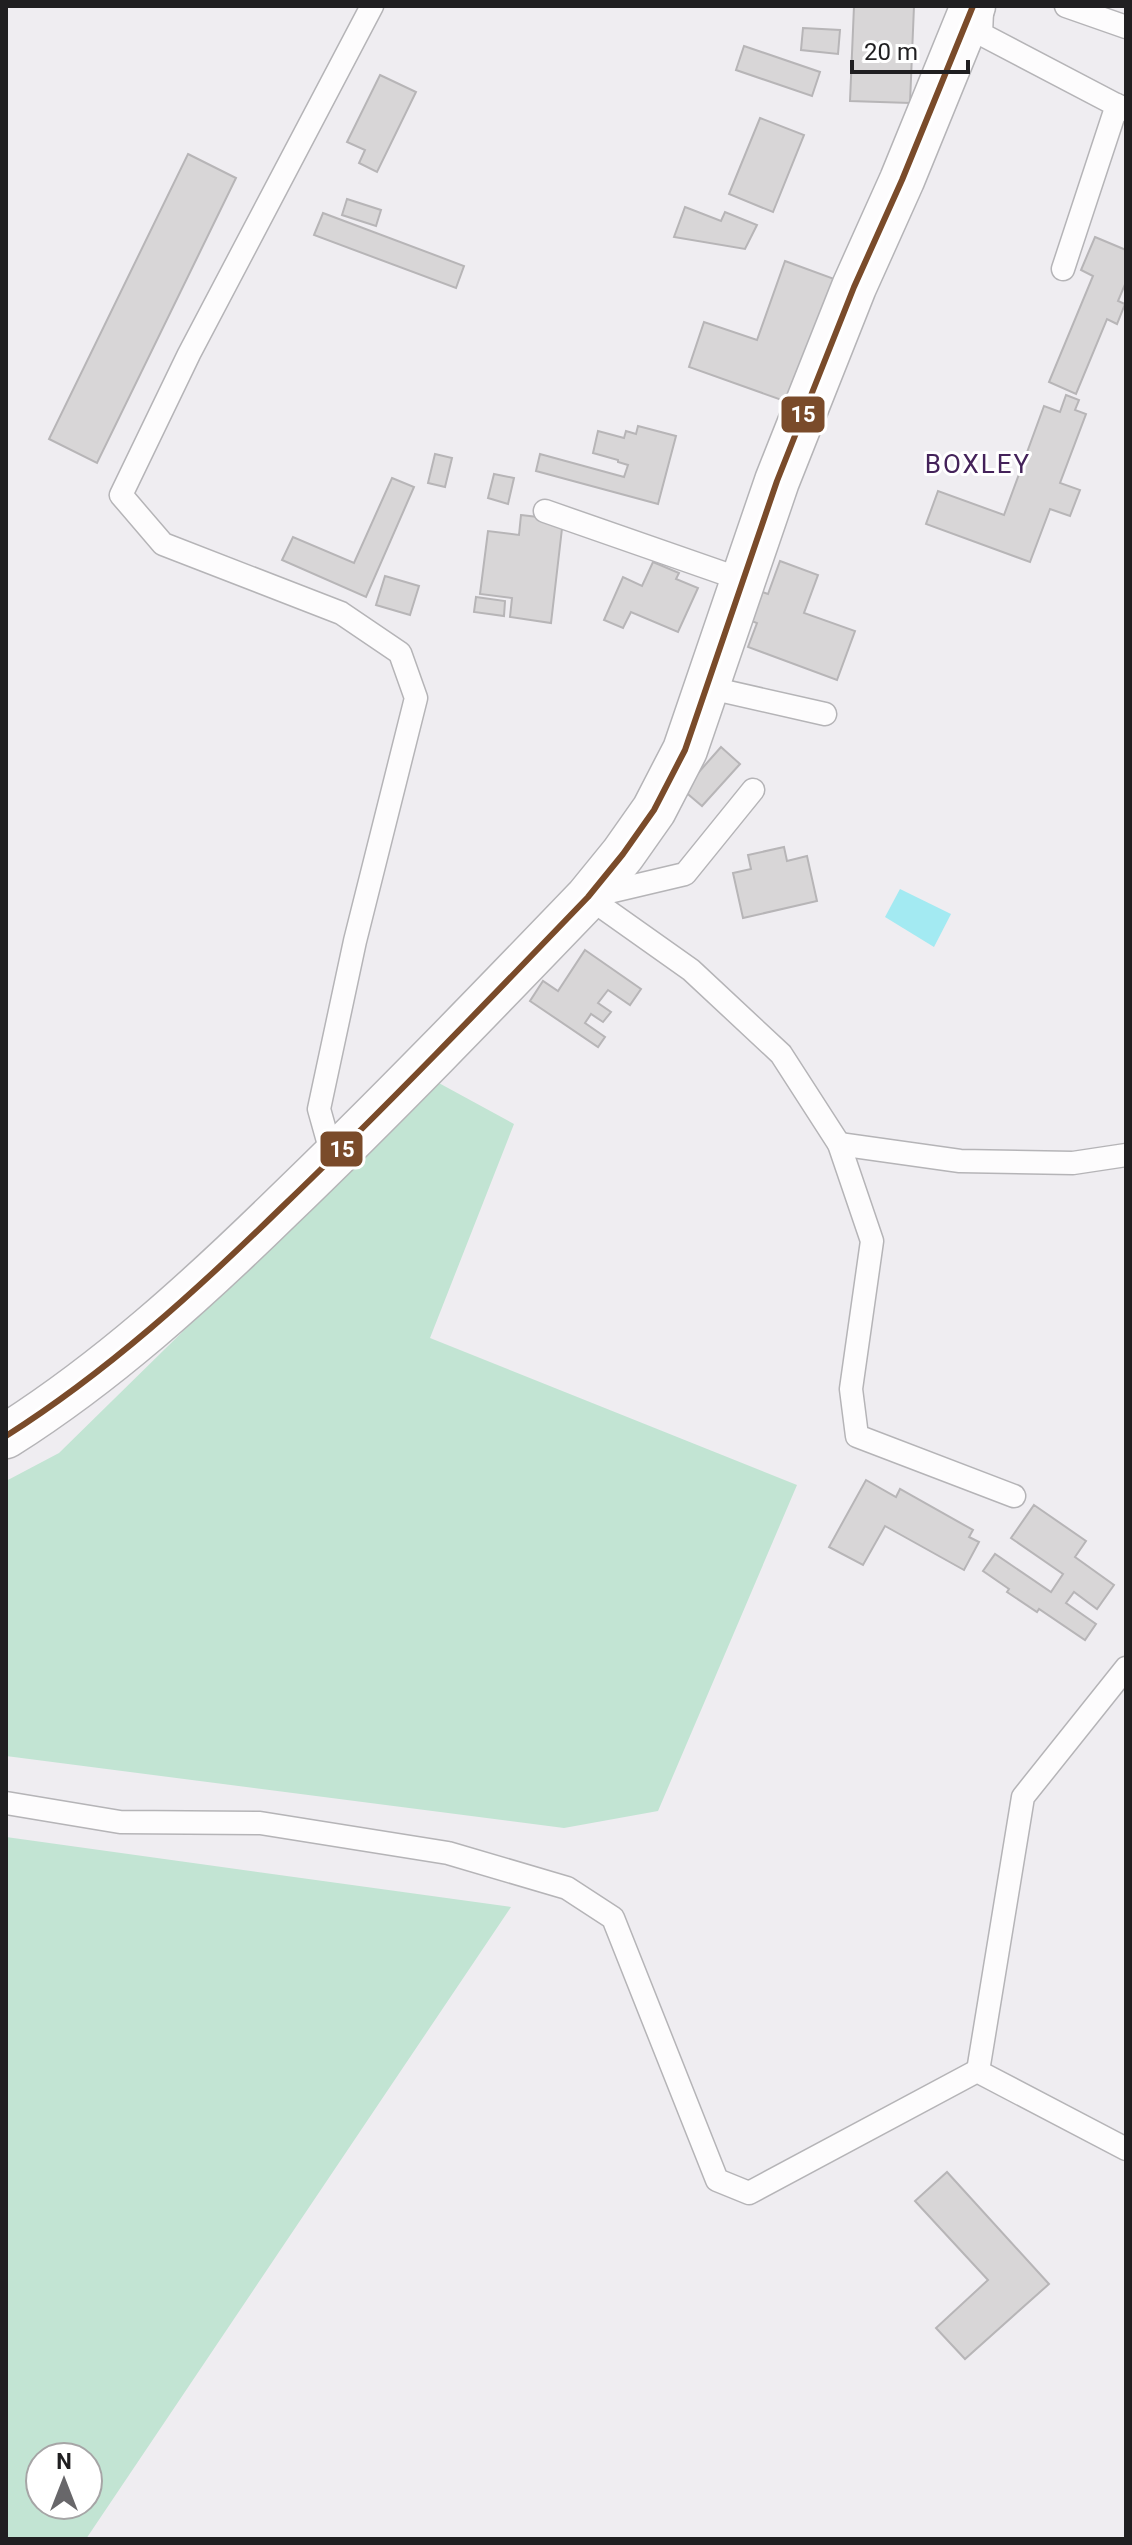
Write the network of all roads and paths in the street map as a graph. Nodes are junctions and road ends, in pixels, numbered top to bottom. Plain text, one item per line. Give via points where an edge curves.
1 (372, 6) edge
2 (973, 6) edge
3 (982, 6) edge
4 (1066, 6) edge
5 (1126, 27) edge
6 (1122, 107) edge
7 (1063, 269) dead end
8 (545, 511) dead end
9 (743, 580) junction
10 (706, 687) junction
11 (825, 714) dead end
12 (753, 790) dead end
13 (588, 897) junction
14 (839, 1144) junction
15 (1126, 1155) edge
16 (333, 1159) junction
17 (6, 1436) edge
18 (1014, 1496) dead end
19 (1126, 1668) edge
20 (6, 1803) edge
21 (978, 2071) junction
22 (1126, 2149) edge

1 - 16 lane via 121,495 163,544 341,613 400,653 416,698 319,1109
2 - 9 street via 848,301
3 - 6 lane via 981,34
4 - 5 lane
6 - 7 lane
8 - 9 lane
9 - 10 street
10 - 11 lane
10 - 13 street via 685,750 654,810
12 - 13 lane via 685,874
13 - 14 lane via 691,970 781,1054
13 - 16 street
14 - 15 lane via 960,1161 1073,1163
14 - 18 lane via 872,1241 851,1389 857,1436
16 - 17 street via 163,1318
19 - 21 lane via 1023,1797
20 - 21 lane via 120,1822 260,1823 448,1853 567,1888 613,1918 717,2180 749,2193
21 - 22 lane

